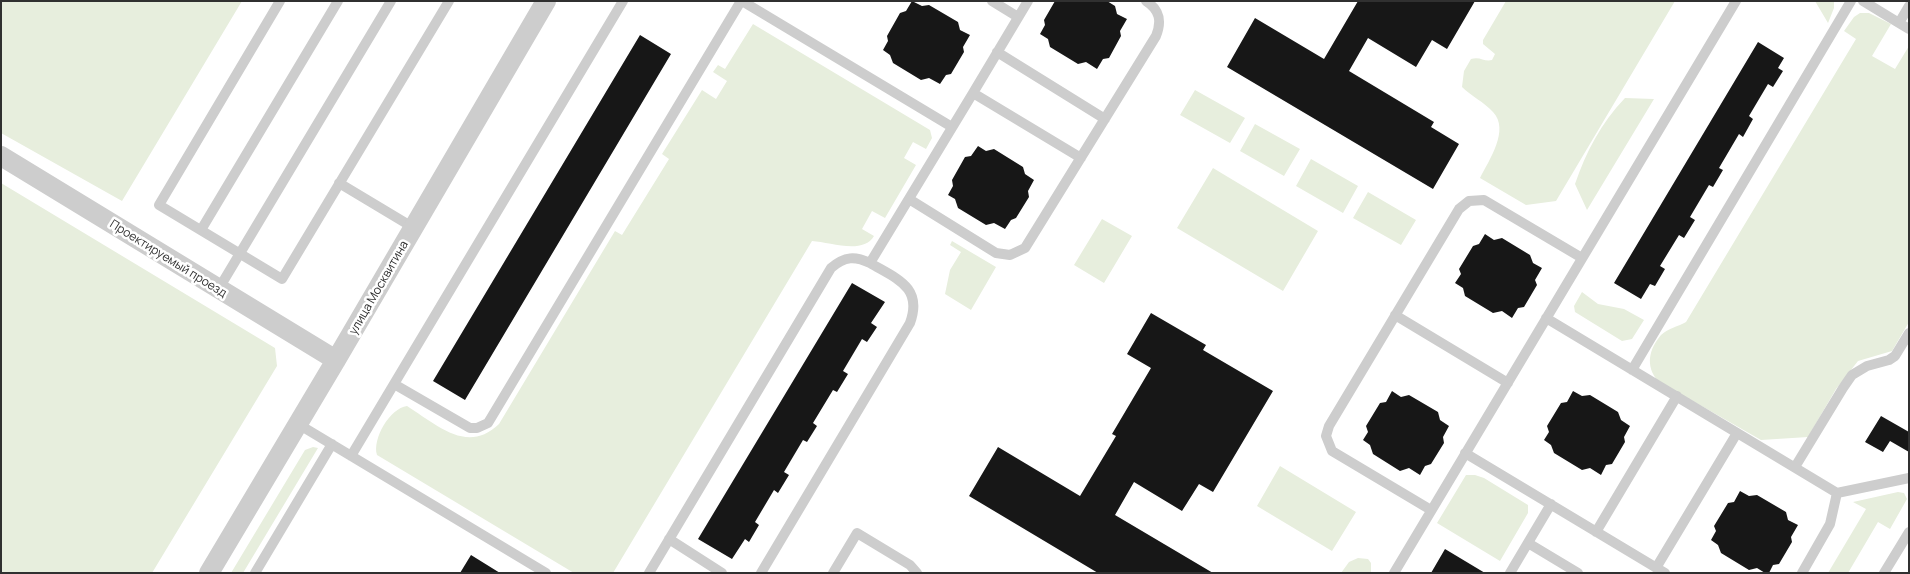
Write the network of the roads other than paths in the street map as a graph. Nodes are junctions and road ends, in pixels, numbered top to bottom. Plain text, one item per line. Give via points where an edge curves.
1 (280, 1) edge
2 (338, 1) edge
3 (391, 1) edge
4 (449, 1) edge
5 (546, 1) edge
6 (624, 1) edge
7 (742, 1) edge
8 (992, 1) edge
9 (1028, 1) edge
10 (1146, 1) edge
11 (1736, 1) edge
12 (1851, 1) edge
13 (1863, 1) edge
14 (1909, 6) edge
15 (1018, 17) junction
16 (1899, 23) junction
17 (1909, 29) edge
18 (997, 52) junction
19 (973, 93) junction
20 (1105, 119) junction
21 (952, 127) junction
22 (1, 156) edge
23 (1081, 158) junction
24 (340, 183) junction
25 (909, 199) junction
26 (414, 228) junction
27 (201, 230) junction
28 (241, 254) junction
29 (1582, 258) junction
30 (870, 264) junction
31 (218, 290) junction
32 (1395, 315) junction
33 (1546, 318) junction
34 (1909, 333) edge
35 (336, 360) junction
36 (1632, 370) junction
37 (1508, 383) junction
38 (394, 384) junction
39 (1677, 396) junction
40 (298, 424) junction
41 (1737, 433) junction
42 (332, 444) junction
43 (1465, 453) junction
44 (352, 456) junction
45 (1795, 467) junction
46 (1909, 478) edge
47 (1837, 493) junction
48 (1551, 504) junction
49 (1431, 510) junction
50 (1596, 532) junction
51 (1909, 532) edge
52 (669, 539) junction
53 (1528, 543) junction
54 (1661, 570) edge
55 (209, 573) edge
56 (255, 573) edge
57 (546, 573) edge
58 (649, 573) edge
59 (722, 573) edge
60 (761, 573) edge
61 (833, 573) edge
62 (916, 573) edge
63 (1394, 573) edge
64 (1510, 573) edge
65 (1578, 573) edge
66 (1802, 573) edge
67 (1884, 573) edge

1 - 27 lane via 159,205
2 - 27 lane
3 - 28 lane
4 - 24 lane
5 - 26 street, улица Москвитина
6 - 38 lane
7 - 21 lane
7 - 38 lane via 488,423 470,428
8 - 15 lane
9 - 15 lane
10 - 20 lane via 1157,12 1159,28
11 - 29 lane
12 - 36 lane
13 - 16 lane
14 - 16 lane
15 - 18 lane
16 - 17 lane
18 - 19 lane
18 - 20 lane
19 - 21 lane
19 - 23 lane
20 - 23 lane
21 - 25 lane
22 - 31 street, Проектируемый проезд
23 - 25 lane via 1028,244 1010,254 996,253
24 - 26 lane
24 - 28 lane via 282,279
25 - 30 lane
26 - 35 street, улица Москвитина
27 - 28 lane
28 - 31 lane
29 - 32 lane via 1484,200 1469,201 1459,209
29 - 33 lane
30 - 52 lane via 860,258 847,258 832,268
30 - 60 lane via 906,286 912,294 915,310
31 - 35 street, Проектируемый проезд
32 - 37 lane
32 - 49 lane via 1329,426 1327,443 1332,451
33 - 36 lane
33 - 37 lane
34 - 45 lane via 1895,356 1852,375
35 - 40 street, улица Москвитина
36 - 39 lane
37 - 43 lane
38 - 44 lane
39 - 41 lane
39 - 50 lane
40 - 42 lane
40 - 55 street, улица Москвитина
41 - 45 lane
41 - 54 lane
42 - 44 lane
42 - 56 lane
43 - 48 lane
43 - 49 lane
44 - 57 lane
45 - 47 lane
46 - 47 lane
47 - 66 lane via 1830,524
48 - 50 lane
48 - 53 lane
49 - 63 lane
50 - 54 lane
51 - 67 lane
52 - 58 lane
52 - 59 lane
53 - 64 lane
53 - 65 lane
61 - 62 lane via 857,533 910,564

